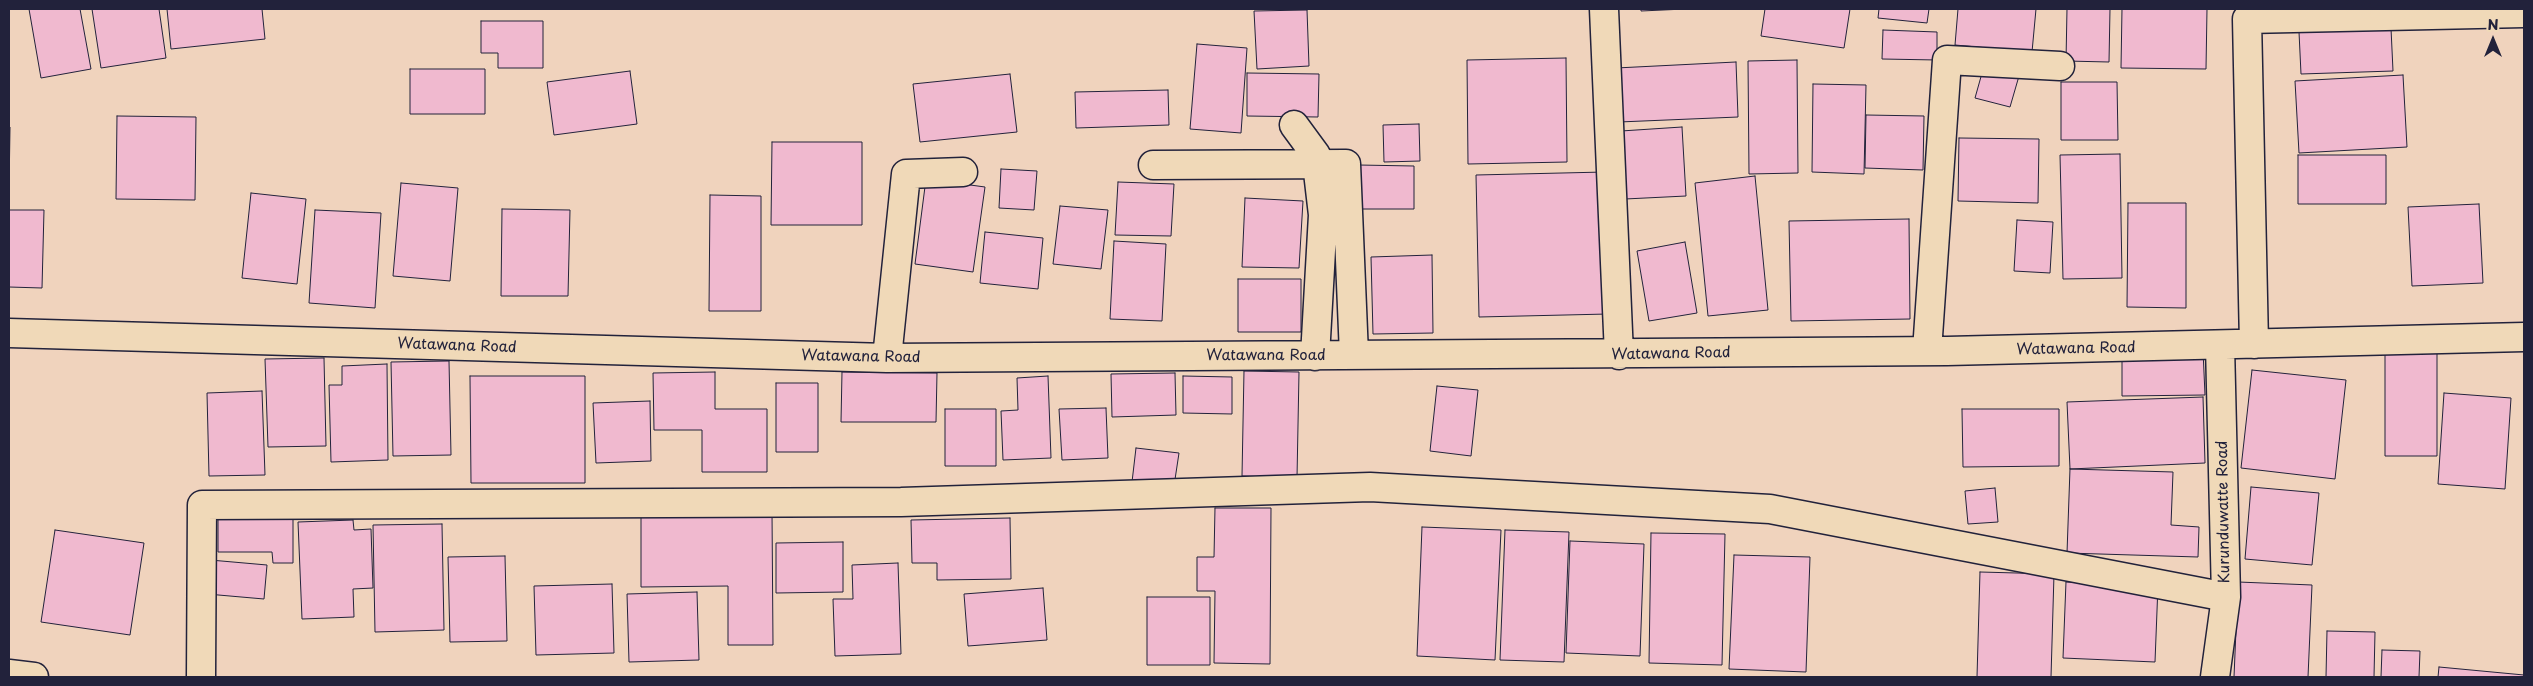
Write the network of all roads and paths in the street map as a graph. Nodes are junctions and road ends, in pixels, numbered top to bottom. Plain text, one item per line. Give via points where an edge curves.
1 (1604, 9) edge
2 (2524, 13) edge
3 (2060, 66) dead end
4 (1294, 125) dead end
5 (1318, 164) junction
6 (1153, 165) dead end
7 (964, 172) dead end
8 (9, 333) edge
9 (2524, 337) edge
10 (2254, 344) junction
11 (2220, 345) junction
12 (1927, 351) junction
13 (1620, 355) junction
14 (1315, 356) junction
15 (1354, 356) junction
16 (887, 358) junction
17 (2226, 597) junction
18 (9, 674) edge
19 (34, 677) edge
20 (201, 677) edge
21 (2215, 677) edge

1 - 13 street
2 - 10 street via 2247,19
3 - 12 street via 1948,60
4 - 5 street via 1316,155
5 - 6 street
5 - 14 street via 1323,215
5 - 15 street via 1346,164
7 - 16 street via 906,174
8 - 16 street, Watawana Road
9 - 10 street, Watawana Road
10 - 11 street, Watawana Road
11 - 12 street, Watawana Road
11 - 17 street, Kurunduwatte Road
12 - 13 street, Watawana Road
13 - 15 street, Watawana Road
14 - 15 street, Watawana Road
14 - 16 street, Watawana Road
17 - 20 street via 1770,509 1370,487 901,502 202,505
17 - 21 street, Kurunduwatte Road
18 - 19 street

